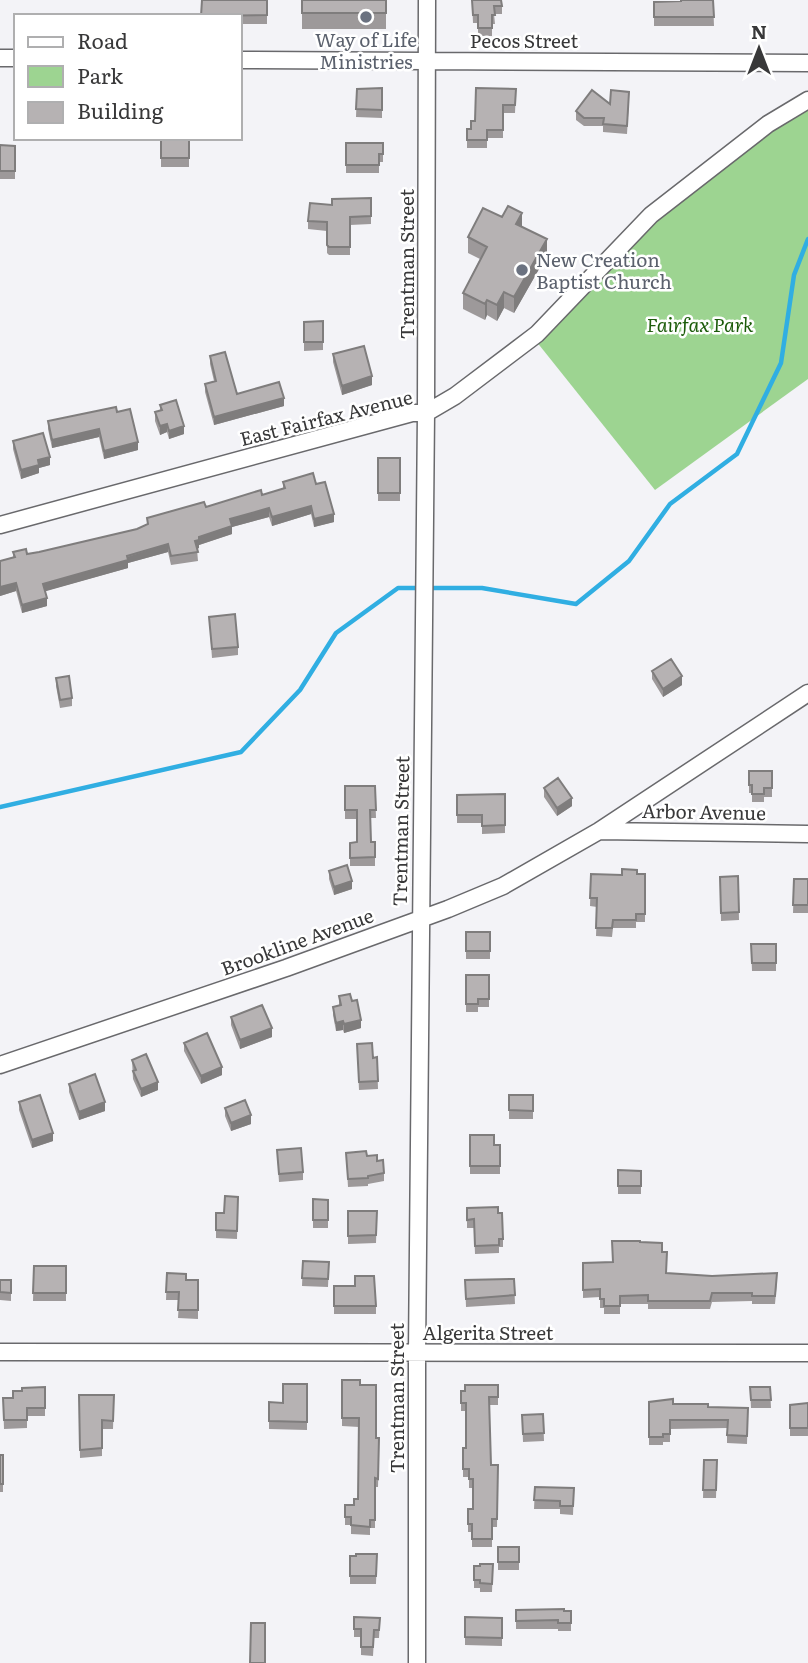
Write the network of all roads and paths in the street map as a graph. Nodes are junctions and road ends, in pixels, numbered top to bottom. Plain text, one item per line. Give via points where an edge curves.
1 (427, 0) edge
2 (242, 60) edge
3 (427, 61) junction
4 (808, 62) edge
5 (808, 100) edge
6 (426, 413) junction
7 (0, 525) edge
8 (808, 693) edge
9 (599, 831) junction
10 (808, 834) edge
11 (420, 919) junction
12 (0, 1065) edge
13 (0, 1352) edge
14 (417, 1353) junction
15 (808, 1353) edge
16 (417, 1663) edge

1 - 3 street, Trentman Street
2 - 3 street, Pecos Street
3 - 4 street, Pecos Street
3 - 6 street, Trentman Street
5 - 6 street, East Fairfax Avenue via 768,124 651,215 537,334
6 - 7 street, East Fairfax Avenue via 412,413
6 - 11 street, Trentman Street
8 - 9 street, Brookline Avenue
9 - 10 street, Arbor Avenue
9 - 11 street, Brookline Avenue via 503,886
11 - 12 street, Brookline Avenue
11 - 14 street, Trentman Street
13 - 14 street, Algerita Street
14 - 15 street, Algerita Street
14 - 16 street, Trentman Street

